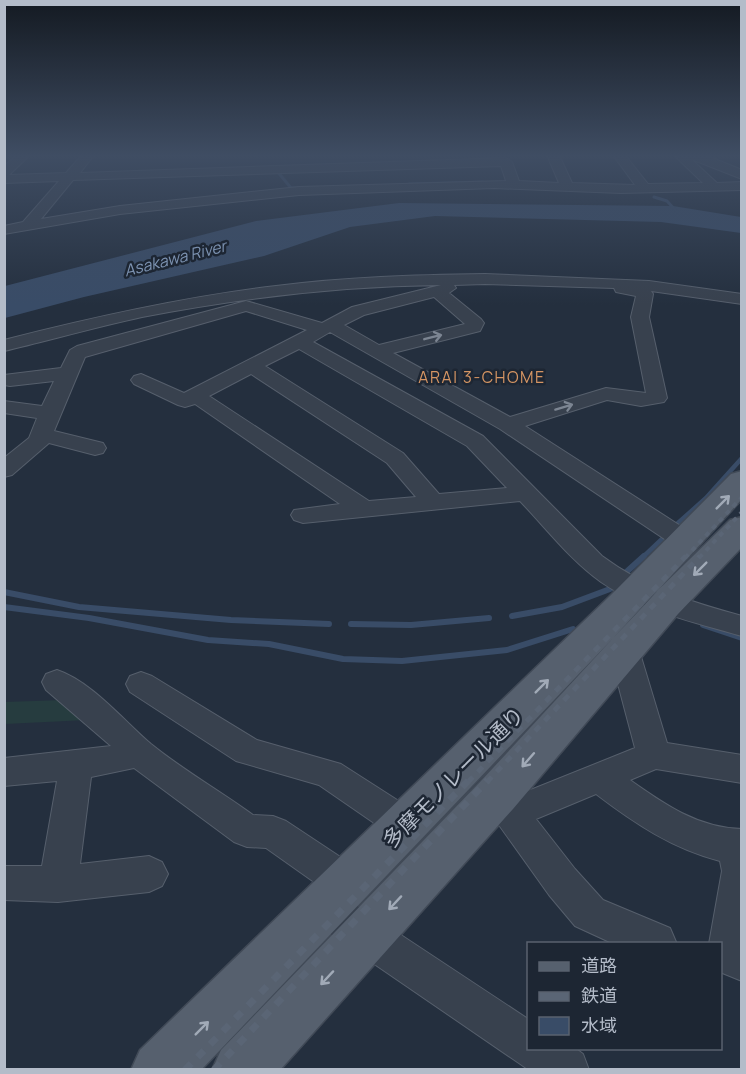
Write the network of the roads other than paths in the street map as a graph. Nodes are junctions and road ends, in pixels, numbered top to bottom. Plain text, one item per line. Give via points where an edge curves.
1 (46, 205) edge
2 (163, 205) edge
3 (28, 226) junction
4 (4, 230) edge
5 (479, 280) junction
6 (641, 289) junction
7 (437, 291) junction
8 (741, 299) edge
9 (326, 327) junction
10 (300, 342) junction
11 (4, 346) edge
12 (377, 351) junction
13 (253, 367) junction
14 (69, 373) junction
15 (10, 380) dead end
16 (141, 380) dead end
17 (195, 396) junction
18 (5, 407) edge
19 (49, 413) junction
20 (508, 424) junction
21 (41, 434) junction
22 (95, 448) dead end
23 (4, 470) edge
24 (741, 480) edge
25 (528, 493) junction
26 (434, 502) junction
27 (364, 509) junction
28 (303, 515) dead end
29 (741, 527) edge
30 (684, 540) junction
31 (650, 598) junction
32 (741, 626) edge
33 (624, 650) junction
34 (57, 682) dead end
35 (141, 684) dead end
36 (139, 753) junction
37 (654, 755) junction
38 (76, 766) junction
39 (741, 769) edge
40 (4, 772) edge
41 (600, 777) junction
42 (504, 804) junction
43 (406, 825) junction
44 (738, 846) edge
45 (148, 874) dead end
46 (7, 883) dead end
47 (58, 884) junction
48 (346, 909) junction
49 (656, 942) edge
50 (741, 961) edge
51 (527, 1044) edge
52 (160, 1070) edge
53 (241, 1070) edge

1 - 3 street
2 - 3 street
3 - 4 street
5 - 6 street
5 - 7 street
5 - 11 street via 345,282 227,296 110,318
6 - 8 street via 693,290
20 -> 6 street via 606,394 641,400 657,398 640,318
7 - 9 street via 358,311
12 -> 7 street via 474,327 475,322
9 - 10 street
9 - 12 street
9 - 14 street via 253,307 237,307 84,350 77,354
10 - 13 street
10 - 25 street via 475,441
12 - 20 street
13 - 17 street
13 - 26 street via 395,458
14 - 15 street
14 - 19 street
16 - 17 street via 185,401
17 - 27 street
18 - 19 street
19 - 21 street
20 - 30 street
21 - 22 street
21 - 23 street via 39,441
30 -> 24 main road, 多摩モノレール通り
25 - 26 street
25 - 31 street via 610,577
26 - 27 street
27 - 28 street
29 -> 31 main road, 多摩モノレール通り
30 - 31 main road, 多摩モノレール通り
31 - 32 street
31 - 33 main road, 多摩モノレール通り
43 -> 31 main road, 多摩モノレール通り
33 - 37 street
33 -> 42 main road, 多摩モノレール通り
34 - 36 street
35 - 43 street via 248,751 329,774
36 - 38 street
36 - 48 street via 247,831 273,832
37 - 39 street
37 - 41 street
38 - 40 street
38 - 47 street
41 - 42 street
41 - 44 street via 675,828 718,845
42 -> 48 main road, 多摩モノレール通り
42 - 49 street via 589,913
43 - 48 main road, 多摩モノレール通り
44 - 50 street via 741,871 727,954
45 - 47 street
46 - 47 street
48 - 51 street
52 -> 48 main road, 多摩モノレール通り
48 -> 53 main road, 多摩モノレール通り

